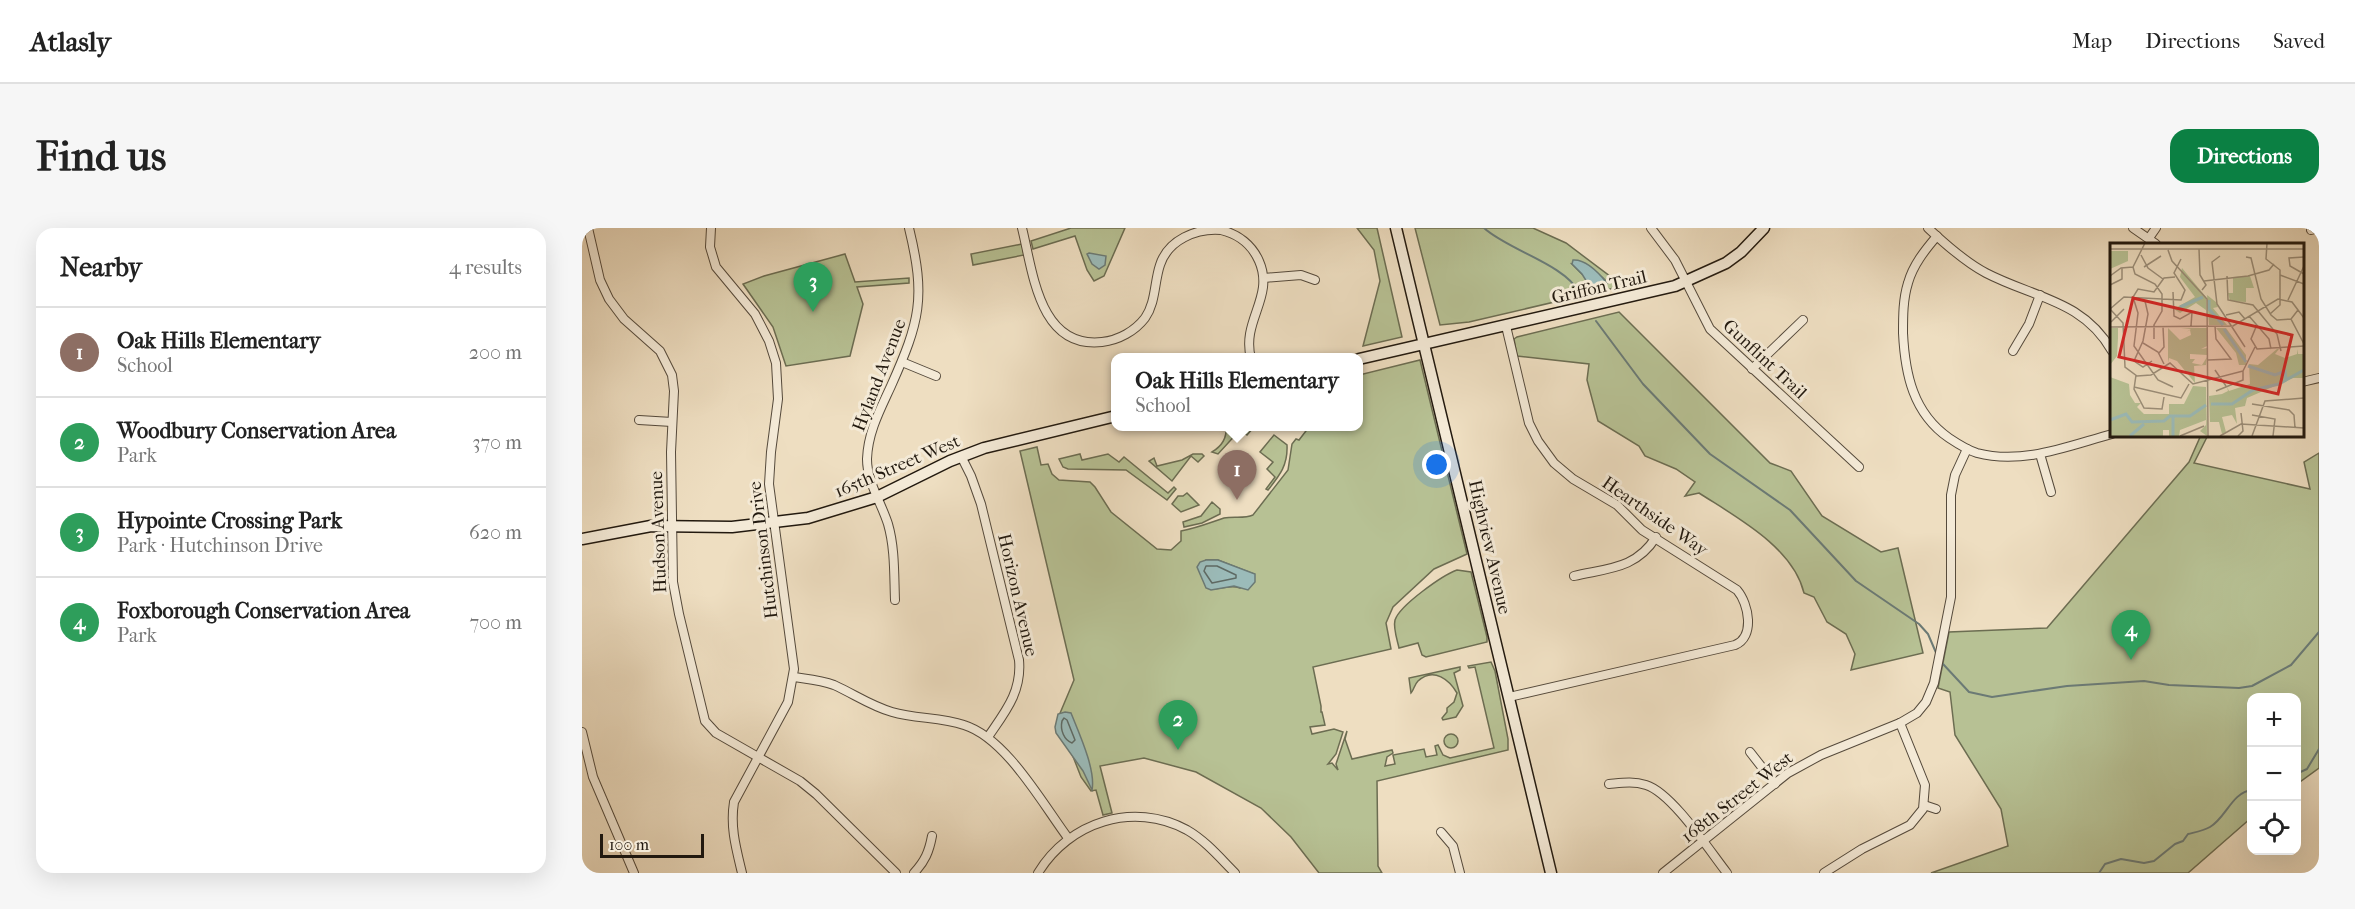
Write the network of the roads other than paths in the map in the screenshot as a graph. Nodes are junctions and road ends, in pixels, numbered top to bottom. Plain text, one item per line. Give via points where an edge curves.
1 (588, 228) edge
2 (711, 228) edge
3 (909, 228) edge
4 (1022, 228) edge
5 (1396, 228) edge
6 (1651, 228) edge
7 (1764, 228) edge
8 (1928, 228) edge
9 (2133, 228) edge
10 (2157, 228) edge
11 (1937, 236) junction
12 (2149, 238) junction
13 (2155, 243) edge
14 (1264, 278) junction
15 (1315, 280) dead end
16 (1686, 282) junction
17 (2040, 295) junction
18 (1803, 320) dead end
19 (1506, 326) junction
20 (1425, 344) junction
21 (2110, 348) edge
22 (2013, 351) dead end
23 (1251, 353) edge
24 (1363, 358) edge
25 (902, 362) junction
26 (1752, 369) junction
27 (936, 376) dead end
28 (2319, 378) edge
29 (2304, 382) edge
30 (1111, 417) edge
31 (639, 420) dead end
32 (672, 422) junction
33 (2110, 435) edge
34 (1967, 449) junction
35 (2040, 453) junction
36 (961, 456) junction
37 (1859, 467) dead end
38 (2050, 492) dead end
39 (877, 497) junction
40 (774, 524) junction
41 (671, 525) junction
42 (1656, 537) junction
43 (582, 539) edge
44 (1574, 576) dead end
45 (895, 600) dead end
46 (794, 677) junction
47 (1509, 697) junction
48 (1900, 723) junction
49 (582, 732) edge
50 (988, 737) junction
51 (1750, 752) dead end
52 (759, 757) junction
53 (1609, 784) dead end
54 (1775, 784) junction
55 (1924, 805) junction
56 (1936, 809) dead end
57 (1441, 832) dead end
58 (932, 836) dead end
59 (1068, 838) junction
60 (1702, 842) junction
61 (634, 873) edge
62 (742, 873) edge
63 (896, 873) edge
64 (914, 873) edge
65 (1038, 873) edge
66 (1235, 873) edge
67 (1460, 873) edge
68 (1551, 873) edge
69 (1663, 873) edge
70 (1727, 873) edge
71 (1824, 873) edge

1 - 32 street, Hudson Avenue via 598,273 609,299 624,319 656,347 670,368 675,391
2 - 40 street, Hutchinson Drive via 710,247 716,267 755,314 776,363 778,399 769,476
3 - 25 street, Hyland Avenue via 920,291 914,332
4 - 14 street via 1047,316 1063,331 1084,340 1111,340 1128,333 1140,322 1152,305 1163,258 1175,243 1192,232 1211,229 1238,237 1253,250
5 - 20 street, Highview Avenue
6 - 16 street, Gunflint Trail
7 - 16 street, Griffon Trail via 1741,252
8 - 11 street
9 - 12 street
10 - 12 street
11 - 17 street via 1983,272
11 - 34 street via 1915,266 1905,292 1905,367 1913,394 1929,419
12 - 13 street
14 - 15 street via 1301,275
14 - 23 street via 1261,302 1249,331
16 - 19 street, Griffon Trail
16 - 26 street, Gunflint Trail via 1710,329
17 - 21 street via 2077,313 2096,328
17 - 22 street
18 - 26 street
19 - 20 street, Griffon Trail
19 - 42 street, Hearthside Way via 1522,403 1545,452 1573,479 1617,505 1642,530
20 - 24 street
20 - 47 street, Highview Avenue
25 - 27 street
25 - 39 street, Hyland Avenue via 870,438 868,473
26 - 37 street, Gunflint Trail
28 - 29 street
30 - 36 street, 165th Street West via 998,443
31 - 32 street
32 - 41 street, Hudson Avenue
33 - 35 street
34 - 35 street via 2004,458
34 - 48 street, 168th Street West via 1951,495 1951,597 1934,683 1922,708
35 - 38 street
36 - 39 street, 165th Street West
36 - 50 street, Horizon Avenue via 981,504 1019,660 1014,697
39 - 40 street, 165th Street West via 829,513
39 - 45 street, Hyland Avenue via 893,545
40 - 41 street, 165th Street West
40 - 46 street, Hutchinson Drive
41 - 43 street, 165th Street West via 626,529
41 - 52 street, Hudson Avenue via 676,600 705,721 716,733
42 - 44 street via 1642,556 1632,562
42 - 47 street, Hearthside Way via 1740,594 1748,627 1741,642
46 - 50 street via 827,683 893,712 952,721
46 - 52 street, Hutchinson Drive via 788,702
47 - 68 street, Highview Avenue
48 - 54 street, 168th Street West via 1821,755
48 - 55 street via 1923,777
49 - 61 street via 593,777
50 - 59 street
51 - 54 street
52 - 62 street, Hutchinson Drive via 734,802 731,818
52 - 63 street, Hudson Avenue via 816,794
53 - 60 street via 1636,782 1657,790
54 - 60 street, 168th Street West
55 - 56 street
55 - 71 street via 1910,825
57 - 67 street via 1453,846
58 - 64 street via 925,862
59 - 65 street
59 - 66 street via 1108,819 1164,821 1200,839
60 - 69 street, 168th Street West
60 - 70 street

